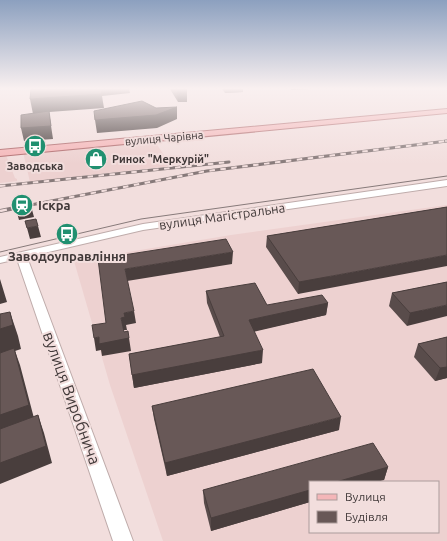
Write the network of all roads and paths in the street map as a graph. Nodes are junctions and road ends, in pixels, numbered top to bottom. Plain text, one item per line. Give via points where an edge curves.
1 (423, 114) edge
2 (0, 153) edge
3 (447, 183) edge
4 (20, 255) junction
5 (0, 260) edge
6 (123, 541) edge

1 - 2 main road, вулиця Чарівна
3 - 4 street, вулиця Магістральна via 143,227
4 - 5 street, вулиця Магістральна
4 - 6 street, вулиця Виробнича

